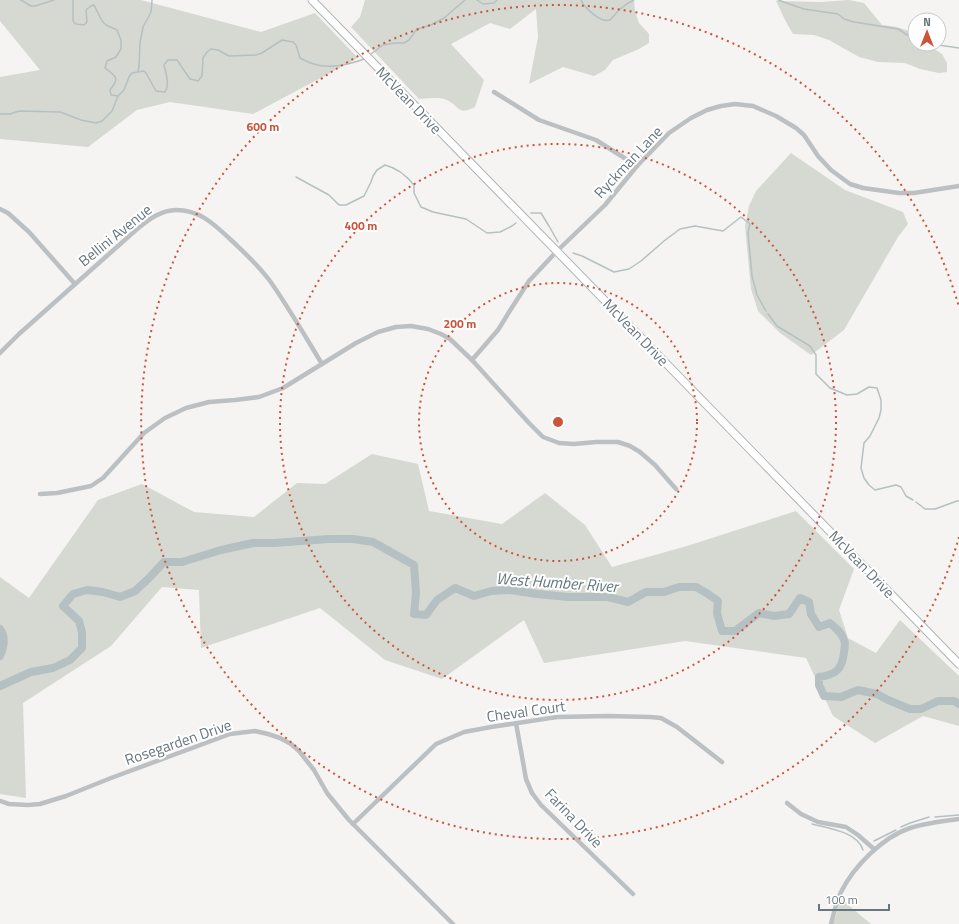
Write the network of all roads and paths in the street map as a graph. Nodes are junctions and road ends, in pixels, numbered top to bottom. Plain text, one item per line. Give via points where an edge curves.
1 (312, 0) edge
2 (494, 92) dead end
3 (637, 166) junction
4 (959, 186) edge
5 (0, 209) edge
6 (558, 251) junction
7 (75, 284) junction
8 (0, 353) edge
9 (472, 360) junction
10 (322, 364) junction
11 (676, 489) dead end
12 (40, 494) dead end
13 (959, 664) edge
14 (516, 723) junction
15 (722, 762) dead end
16 (0, 801) edge
17 (787, 803) dead end
18 (959, 819) edge
19 (353, 824) junction
20 (874, 849) junction
21 (633, 894) dead end
22 (453, 924) edge
23 (831, 924) edge

1 - 6 main road, McVean Drive
2 - 3 street via 539,120 596,140
3 - 4 street, Ryckman Lane via 669,133 691,118 707,110 735,104 753,106 796,128 804,134 831,170 850,184 899,193
3 - 6 street, Ryckman Lane via 605,206
5 - 7 street via 29,232
6 - 9 street, Ryckman Lane via 529,282 498,330
6 - 13 main road, McVean Drive
7 - 8 street, Bellini Avenue
7 - 10 street, Bellini Avenue via 150,219 162,212 192,212 206,218 220,230 269,280
9 - 10 street via 441,334 428,329 405,326 378,332
9 - 11 street via 544,437 559,443 618,442 630,446 655,465
10 - 12 street via 283,388 259,397 209,402 181,410 144,433 103,478 91,486
14 - 15 street, Cheval Court via 556,716 662,718
14 - 19 street, Cheval Court via 464,732 436,744
14 - 21 street, Farina Drive via 526,779 532,793 541,805
16 - 19 street, Rosegarden Drive via 9,804 40,804 230,734 254,731 280,738 299,751 327,793
17 - 20 street via 801,814 818,822 846,827
18 - 20 street via 909,828
19 - 22 street, Rosegarden Drive
20 - 23 street via 852,873 835,906

